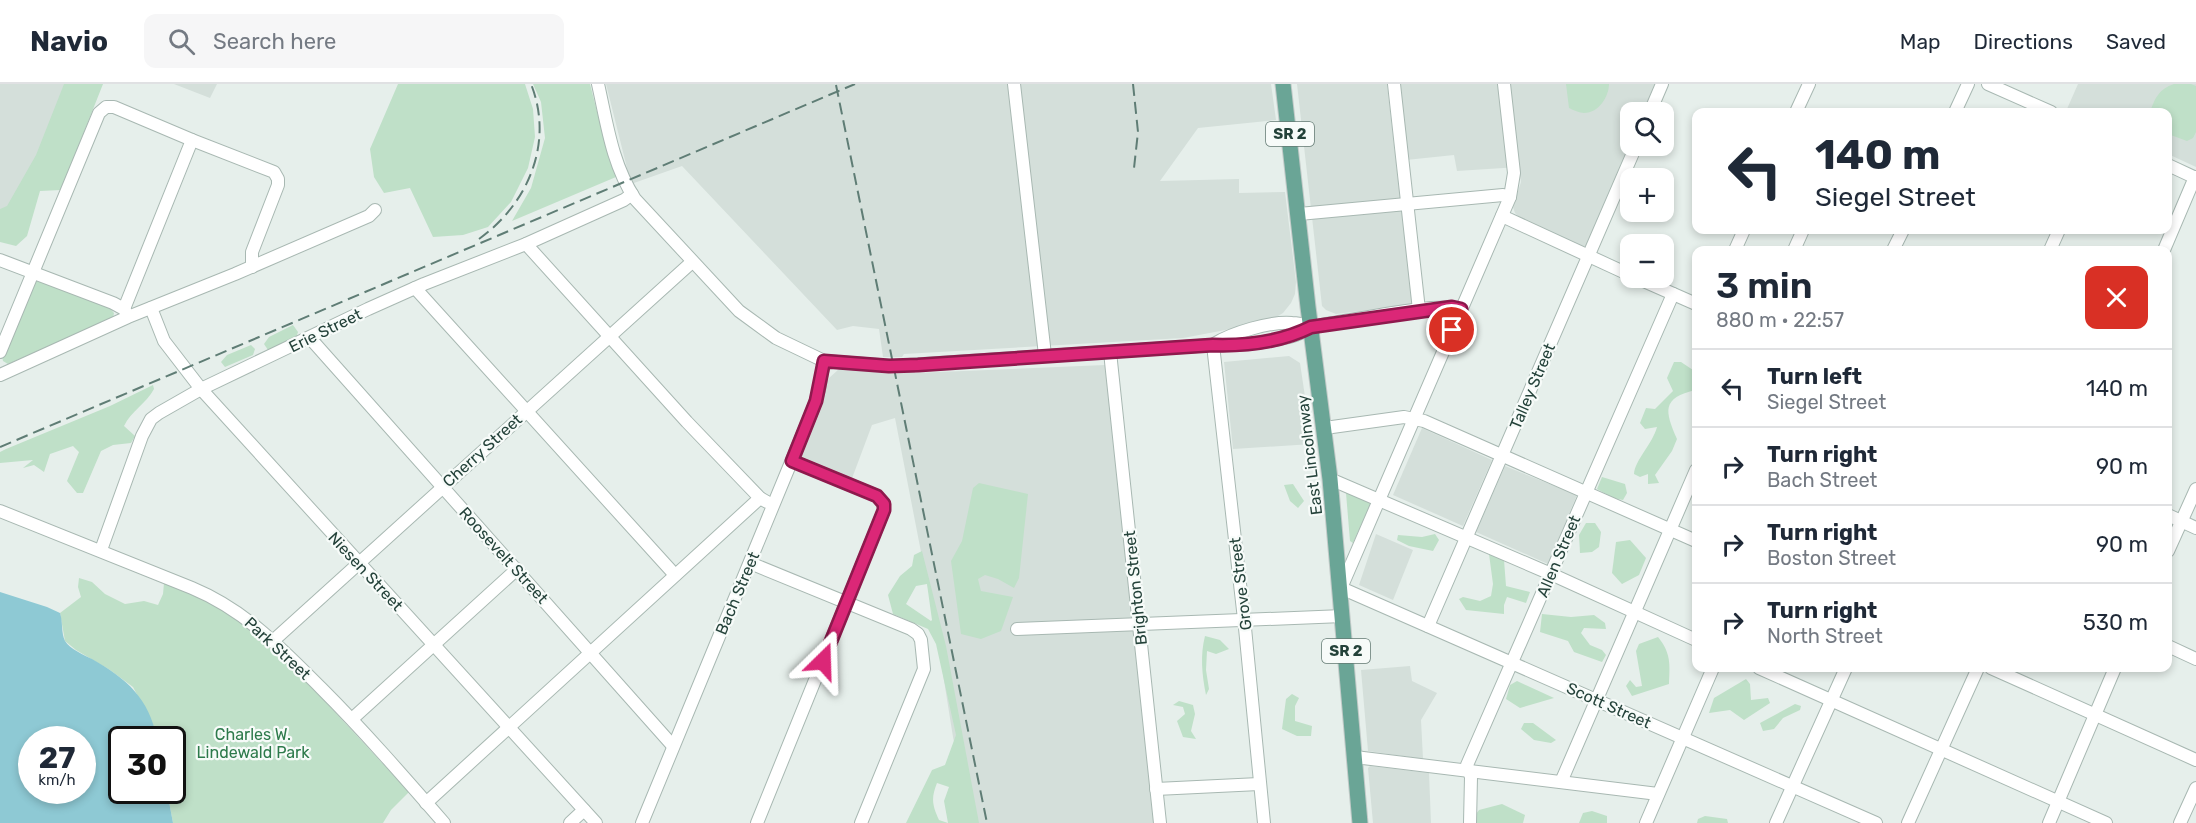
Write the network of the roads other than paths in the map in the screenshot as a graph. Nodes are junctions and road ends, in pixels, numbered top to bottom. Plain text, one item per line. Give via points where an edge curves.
1 (598, 84) edge
2 (1014, 84) edge
3 (1283, 84) edge
4 (1394, 84) edge
5 (1504, 84) edge
6 (1662, 84) edge
7 (1809, 84) edge
8 (1968, 84) edge
9 (1988, 84) edge
10 (1654, 102) edge
11 (1798, 108) edge
12 (1957, 108) edge
13 (2042, 108) edge
14 (192, 140) junction
15 (1632, 156) edge
16 (2172, 167) edge
17 (2196, 178) edge
18 (632, 194) junction
19 (1510, 197) junction
20 (1407, 205) junction
21 (375, 210) dead end
22 (1299, 214) junction
23 (1502, 216) junction
24 (2172, 232) edge
25 (526, 243) junction
26 (1588, 256) junction
27 (0, 260) edge
28 (692, 262) junction
29 (252, 267) junction
30 (1620, 270) edge
31 (32, 274) junction
32 (415, 288) junction
33 (1660, 288) edge
34 (1673, 294) junction
35 (1692, 302) edge
36 (152, 308) junction
37 (1461, 309) junction
38 (1419, 310) junction
39 (126, 313) junction
40 (1311, 327) junction
41 (608, 335) junction
42 (310, 338) junction
43 (1213, 345) junction
44 (0, 352) edge
45 (1110, 352) junction
46 (1045, 355) junction
47 (824, 361) junction
48 (0, 375) edge
49 (201, 389) junction
50 (525, 412) junction
51 (1414, 418) junction
52 (1325, 428) junction
53 (1502, 456) junction
54 (792, 461) junction
55 (1330, 479) junction
56 (1692, 479) edge
57 (443, 486) junction
58 (2196, 489) edge
59 (1586, 492) junction
60 (760, 498) junction
61 (1379, 500) junction
62 (774, 505) junction
63 (0, 511) edge
64 (2172, 517) edge
65 (2181, 521) junction
66 (2196, 528) edge
67 (1670, 530) junction
68 (1466, 538) junction
69 (1692, 539) edge
70 (2172, 542) edge
71 (100, 550) junction
72 (358, 563) junction
73 (750, 563) junction
74 (517, 569) junction
75 (1551, 574) junction
76 (675, 575) junction
77 (1341, 588) junction
78 (847, 602) junction
79 (1634, 612) junction
80 (1343, 616) junction
81 (1244, 621) junction
82 (1140, 625) junction
83 (1428, 626) junction
84 (1017, 629) dead end
85 (1692, 638) edge
86 (274, 640) junction
87 (435, 645) junction
88 (2172, 648) edge
89 (592, 652) junction
90 (2196, 659) edge
91 (1512, 662) junction
92 (1711, 672) edge
93 (1768, 672) edge
94 (1844, 672) edge
95 (1976, 672) edge
96 (2000, 672) edge
97 (2113, 672) edge
98 (1596, 699) junction
99 (1831, 700) junction
100 (2094, 714) junction
101 (352, 719) junction
102 (510, 727) junction
103 (1682, 738) junction
104 (674, 746) junction
105 (1942, 749) junction
106 (1355, 757) junction
107 (2196, 760) edge
108 (1469, 771) junction
109 (1561, 782) junction
110 (1259, 784) junction
111 (1792, 786) junction
112 (2196, 788) edge
113 (1156, 789) junction
114 (1658, 794) junction
115 (2057, 801) junction
116 (426, 803) junction
117 (584, 810) junction
118 (444, 823) edge
119 (570, 823) edge
120 (596, 823) edge
121 (642, 823) edge
122 (757, 823) edge
123 (861, 823) edge
124 (1160, 823) edge
125 (1264, 823) edge
126 (1360, 823) edge
127 (1470, 823) edge
128 (1646, 823) edge
129 (1776, 823) edge
130 (1876, 823) edge
131 (1908, 823) edge
132 (2049, 823) edge
133 (2106, 823) edge
134 (2180, 823) edge

1 - 18 street via 612,150
2 - 46 street
3 - 22 main road, East Lincolnway / SR 2
4 - 20 street
5 - 19 street via 1514,173
6 - 10 street
7 - 11 street
8 - 12 street
9 - 13 street
14 - 29 street via 276,174 278,185 252,251
14 - 31 street via 114,107 99,112
14 - 39 street
15 - 26 street, Talley Street
16 - 17 street
17 - 24 street
18 - 25 street, Erie Street
18 - 28 street
19 - 20 street
19 - 23 street
20 - 22 street
20 - 38 street
21 - 29 street
22 - 40 main road, East Lincolnway / SR 2
23 - 26 street
23 - 37 street
25 - 32 street, Erie Street
25 - 41 street
26 - 30 street
26 - 53 street, Talley Street
27 - 31 street
28 - 41 street, Cherry Street
28 - 47 street via 748,319 776,338
29 - 36 street
31 - 39 street via 113,303
31 - 44 street
32 - 42 street, Erie Street
32 - 50 street
33 - 34 street
34 - 35 street
34 - 59 street, Allen Street
36 - 39 street
36 - 49 street, Niesen Street via 164,341
37 - 38 street
37 - 51 street
38 - 40 street
39 - 48 street
40 - 43 street via 1282,338
40 - 52 main road, East Lincolnway / SR 2
41 - 50 street, Cherry Street
41 - 60 street
42 - 49 street, Erie Street
42 - 57 street, Roosevelt Street
43 - 45 street
43 - 81 street, Grove Street
45 - 46 street
45 - 82 street, Brighton Street
46 - 47 street via 864,364
47 - 54 street, Bach Street via 816,401
49 - 71 street, Erie Street via 159,412 145,428
49 - 72 street, Niesen Street
50 - 57 street, Cherry Street
50 - 76 street
51 - 52 street
51 - 53 street
51 - 61 street
52 - 55 main road, East Lincolnway / SR 2
53 - 59 street
53 - 68 street, Talley Street
54 - 62 street, Bach Street
54 - 78 street via 877,496 884,504 883,516
55 - 61 street
55 - 77 main road, East Lincolnway / SR 2
56 - 67 street
57 - 72 street, Cherry Street
57 - 74 street, Roosevelt Street
58 - 65 street
59 - 67 street
59 - 75 street, Allen Street
60 - 62 street
60 - 76 street
61 - 68 street
61 - 77 street
62 - 73 street, Bach Street
63 - 71 street, Park Street
64 - 65 street
65 - 66 street
65 - 70 street
67 - 69 street
67 - 79 street
68 - 75 street
68 - 83 street, Talley Street
71 - 86 street, Park Street via 212,596
72 - 86 street, Cherry Street
72 - 87 street, Niesen Street
73 - 78 street
73 - 104 street, Bach Street
74 - 87 street
74 - 89 street, Roosevelt Street
75 - 79 street
75 - 91 street, Allen Street
76 - 89 street
77 - 80 main road, East Lincolnway / SR 2
77 - 83 street, Scott Street
78 - 122 street
78 - 123 street via 918,634 925,665
79 - 85 street
79 - 98 street
80 - 81 street
80 - 106 main road, East Lincolnway / SR 2
81 - 82 street
81 - 110 street, Grove Street
82 - 84 street
82 - 113 street, Brighton Street
83 - 91 street, Scott Street
86 - 101 street, Park Street
87 - 101 street
87 - 102 street, Niesen Street
88 - 90 street
89 - 102 street
89 - 104 street, Roosevelt Street
91 - 98 street, Scott Street
91 - 108 street, Allen Street via 1467,765
92 - 103 street
93 - 99 street
94 - 99 street
95 - 105 street
96 - 100 street
97 - 100 street
98 - 103 street, Scott Street
98 - 109 street
99 - 105 street
99 - 111 street
100 - 107 street
100 - 115 street
101 - 116 street, Park Street
102 - 116 street
102 - 117 street, Niesen Street
103 - 111 street, Scott Street
103 - 114 street
104 - 121 street, Bach Street
105 - 115 street
105 - 131 street
106 - 108 street
106 - 126 main road, East Lincolnway / SR 2
108 - 109 street
108 - 127 street, Allen Street
109 - 114 street
110 - 113 street
110 - 125 street, Grove Street
111 - 129 street
111 - 130 street, Scott Street
112 - 134 street
113 - 124 street, Brighton Street
114 - 128 street
115 - 132 street
115 - 133 street
116 - 118 street, Park Street
117 - 119 street
117 - 120 street, Niesen Street

